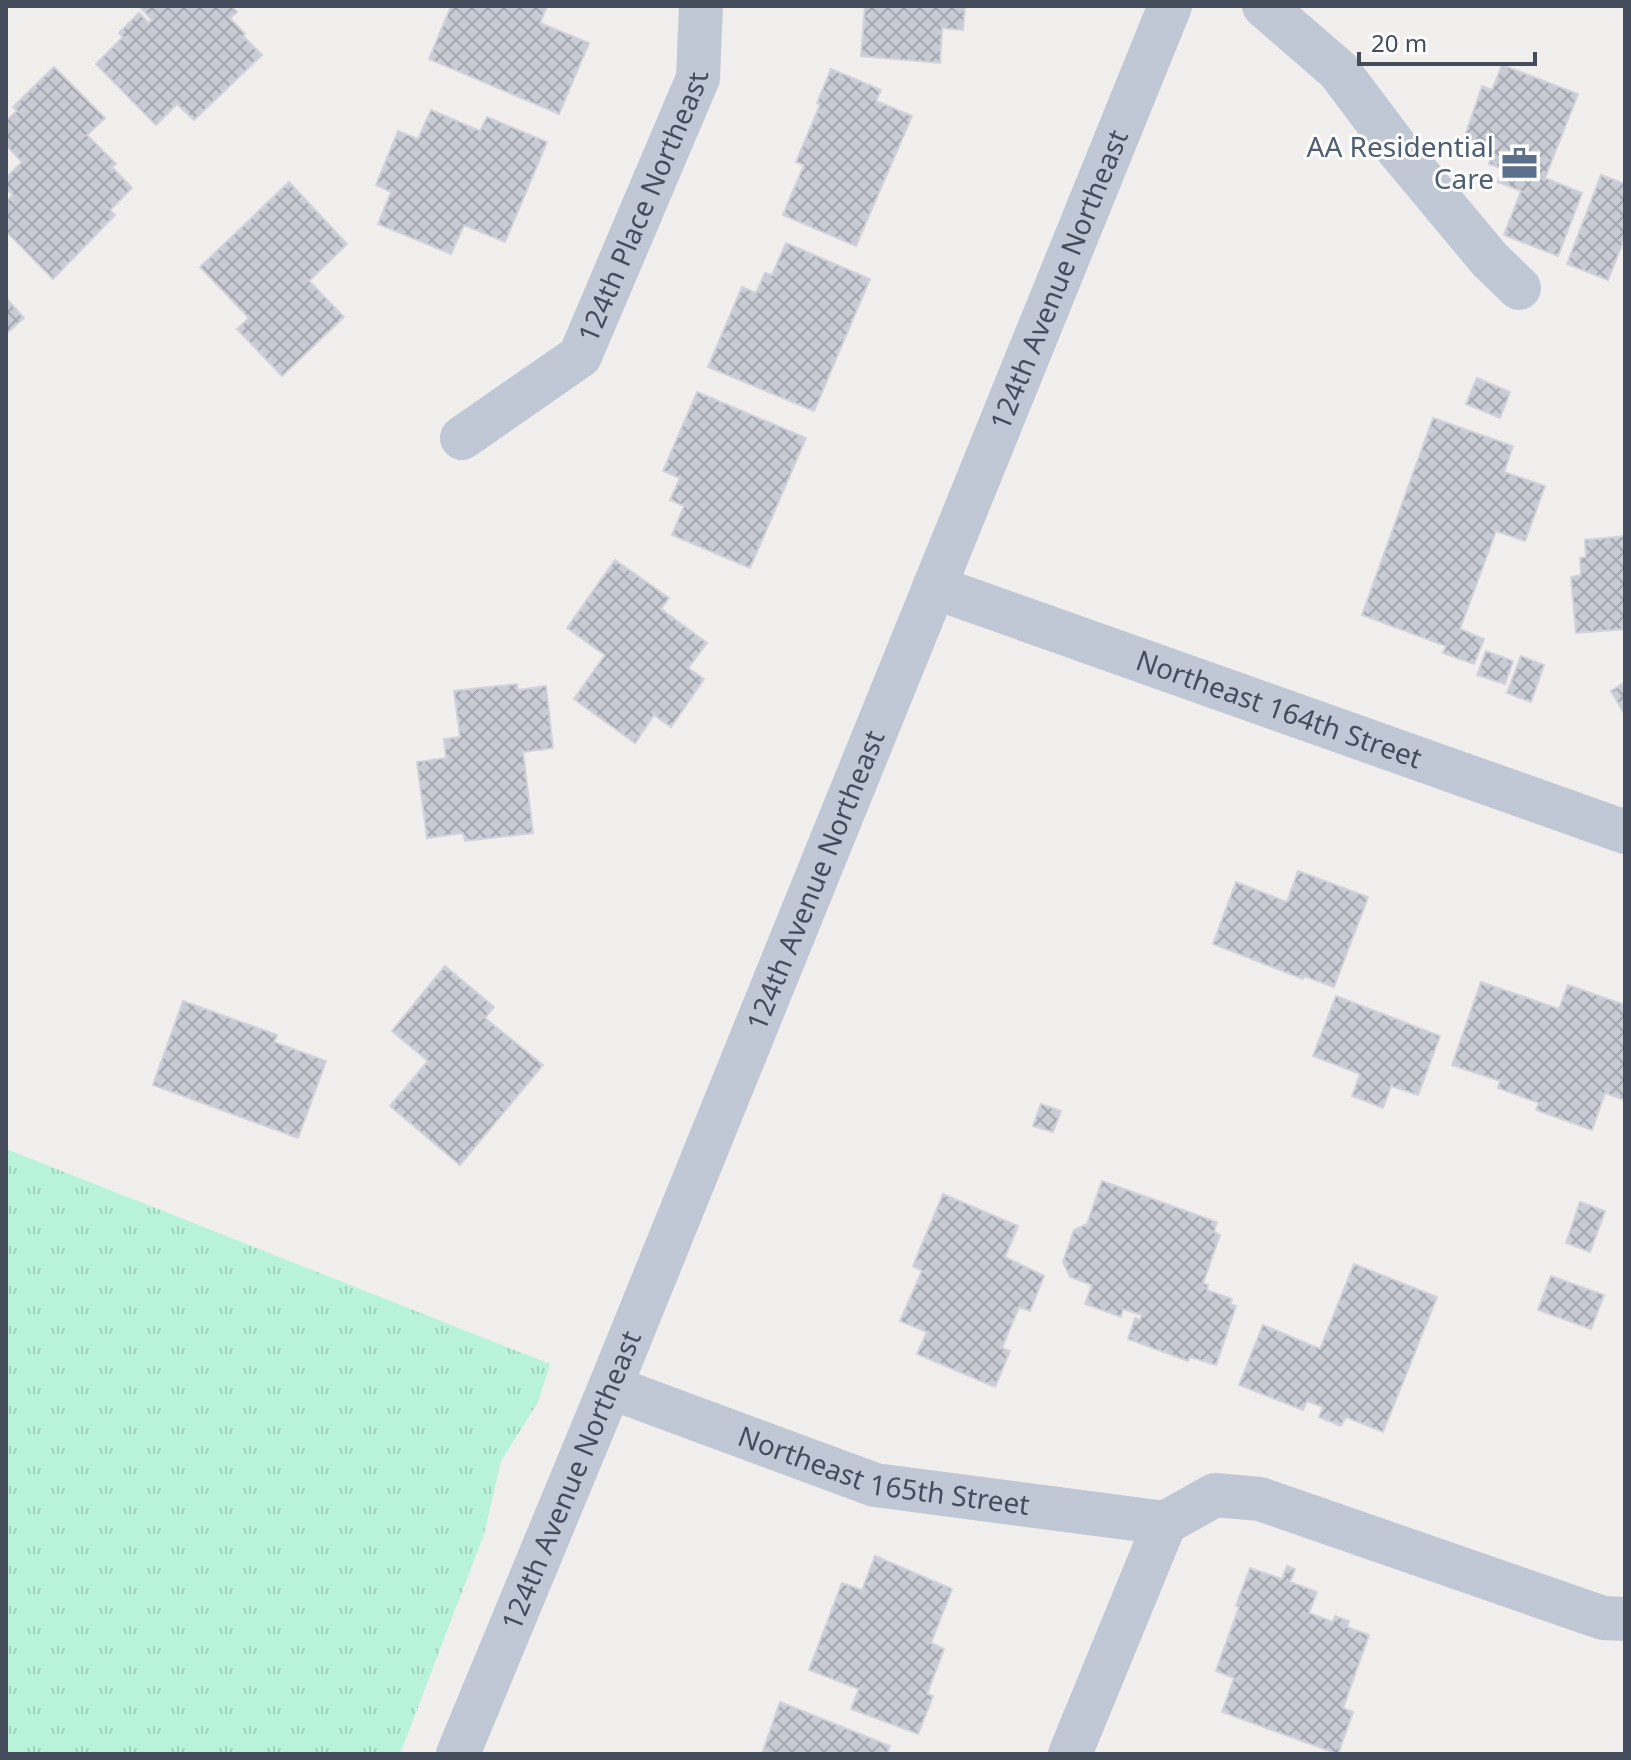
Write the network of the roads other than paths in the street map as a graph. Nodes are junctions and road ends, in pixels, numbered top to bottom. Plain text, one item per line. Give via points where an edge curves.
1 (701, 6) edge
2 (1170, 6) edge
3 (1264, 6) edge
4 (1519, 288) dead end
5 (462, 438) dead end
6 (934, 587) junction
7 (1625, 832) edge
8 (610, 1387) junction
9 (1165, 1523) junction
10 (1625, 1619) edge
11 (458, 1754) edge
12 (1070, 1754) edge

1 - 5 street, 124th Place Northeast via 698,78 580,356
2 - 6 street, 124th Avenue Northeast
3 - 4 street via 1338,70 1409,163
6 - 7 street, Northeast 164th Street
6 - 8 street, 124th Avenue Northeast
8 - 9 street, Northeast 165th Street via 875,1485
8 - 11 street, 124th Avenue Northeast
9 - 10 street via 1215,1495 1260,1499 1603,1618
9 - 12 street

